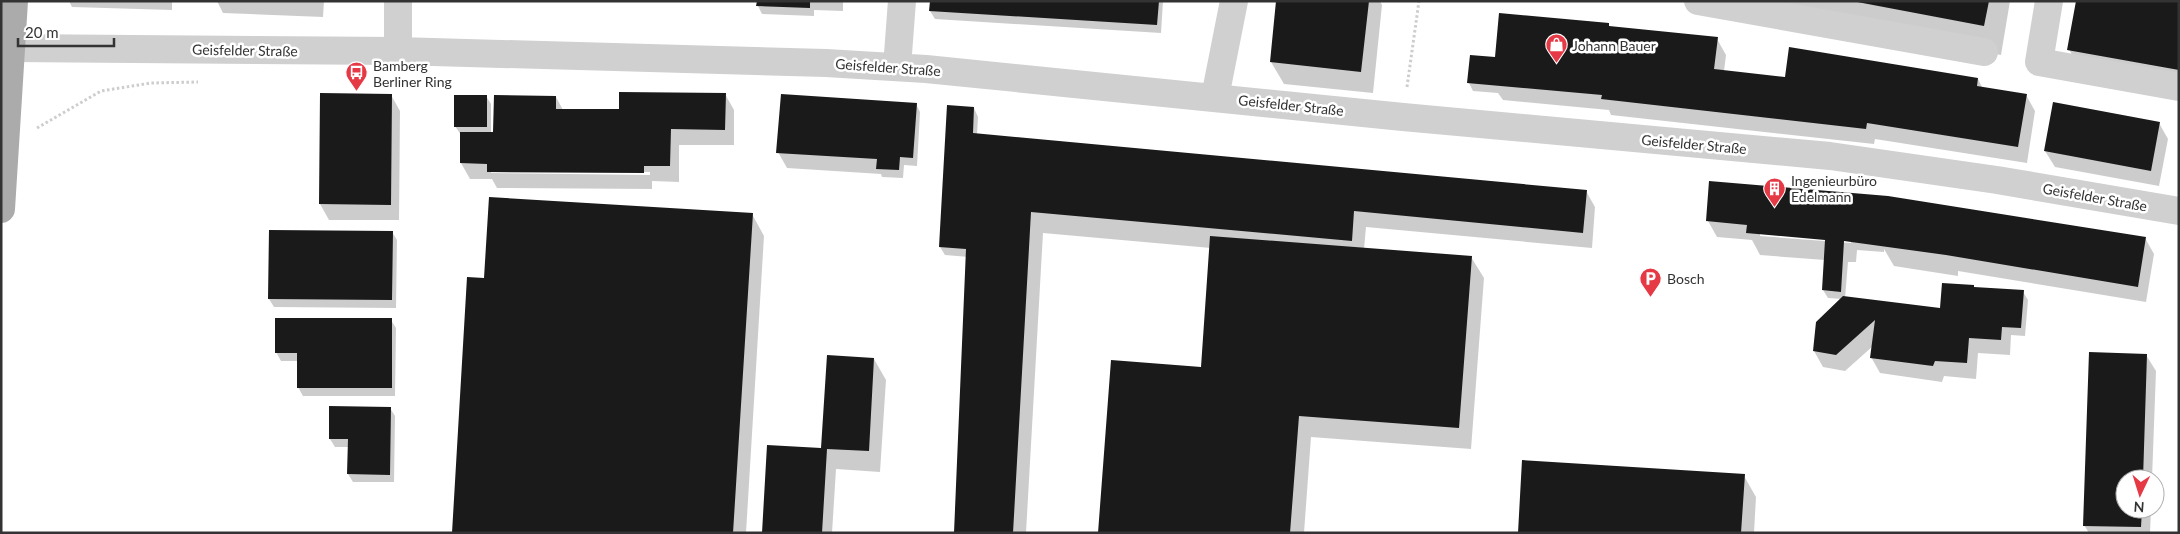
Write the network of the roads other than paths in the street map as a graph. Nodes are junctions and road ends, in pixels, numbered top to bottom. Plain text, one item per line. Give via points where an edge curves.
1 (14, 1) edge
2 (398, 1) edge
3 (902, 1) edge
4 (1234, 1) edge
5 (1698, 1) edge
6 (2049, 1) edge
7 (6, 48) edge
8 (398, 51) junction
9 (1984, 52) dead end
10 (897, 67) junction
11 (2179, 87) edge
12 (1215, 97) junction
13 (1, 209) edge
14 (2179, 211) edge

1 - 7 main road
2 - 8 street
3 - 10 street
4 - 12 street
5 - 9 street
6 - 11 street via 2038,62
7 - 8 street, Geisfelder Straße
7 - 13 main road
8 - 10 street, Geisfelder Straße
10 - 12 street, Geisfelder Straße
12 - 14 street, Geisfelder Straße via 1830,156

